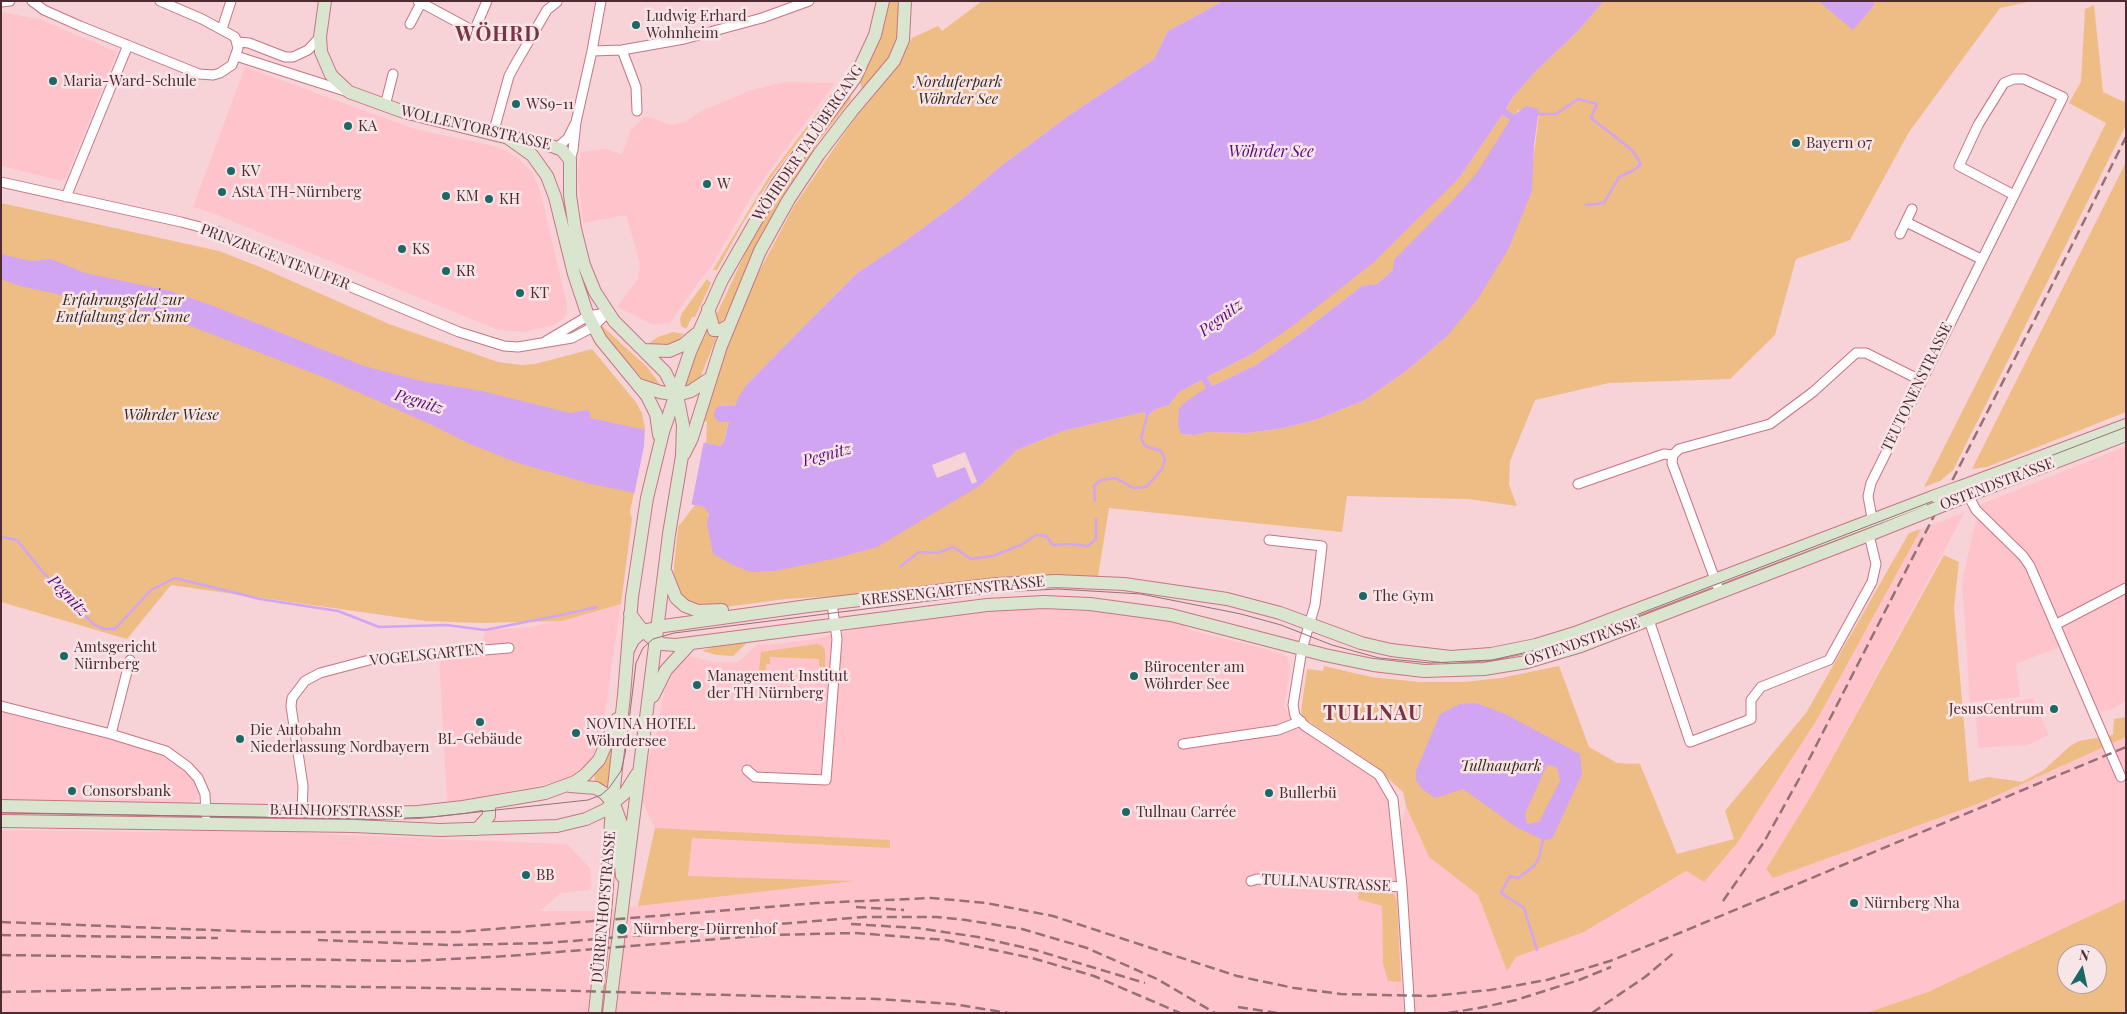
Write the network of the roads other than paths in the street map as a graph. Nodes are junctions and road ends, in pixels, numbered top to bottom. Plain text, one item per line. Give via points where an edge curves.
1 (10, 1) edge
2 (32, 1) edge
3 (160, 1) edge
4 (231, 1) edge
5 (325, 1) edge
6 (487, 1) edge
7 (601, 1) edge
8 (809, 1) edge
9 (882, 1) edge
10 (905, 1) edge
11 (1, 2) edge
12 (420, 2) edge
13 (557, 2) edge
14 (410, 24) dead end
15 (222, 29) junction
16 (320, 37) junction
17 (238, 42) junction
18 (128, 45) junction
19 (622, 50) junction
20 (592, 51) junction
21 (236, 56) junction
22 (393, 74) dead end
23 (852, 83) junction
24 (349, 92) junction
25 (384, 106) junction
26 (637, 111) dead end
27 (851, 112) junction
28 (576, 122) junction
29 (499, 135) junction
30 (558, 147) junction
31 (570, 160) junction
32 (1, 182) edge
33 (570, 195) junction
34 (2014, 195) junction
35 (66, 197) junction
36 (555, 197) junction
37 (1912, 209) dead end
38 (1906, 222) junction
39 (1900, 234) dead end
40 (1980, 259) junction
41 (708, 310) junction
42 (607, 313) junction
43 (590, 322) junction
44 (728, 326) junction
45 (697, 333) junction
46 (643, 350) junction
47 (709, 379) junction
48 (1920, 380) junction
49 (639, 384) junction
50 (676, 393) junction
51 (2126, 425) edge
52 (661, 431) junction
53 (2126, 435) edge
54 (687, 437) junction
55 (1673, 456) junction
56 (1578, 484) dead end
57 (1963, 492) junction
58 (1872, 518) junction
59 (1869, 535) junction
60 (1269, 540) dead end
61 (665, 570) junction
62 (1715, 579) junction
63 (2126, 588) edge
64 (1720, 593) junction
65 (832, 604) junction
66 (766, 613) junction
67 (630, 614) junction
68 (1649, 620) junction
69 (1310, 623) junction
70 (836, 625) junction
71 (2055, 625) junction
72 (657, 627) junction
73 (643, 631) junction
74 (656, 641) junction
75 (690, 644) junction
76 (510, 648) dead end
77 (1302, 649) junction
78 (628, 650) junction
79 (130, 660) dead end
80 (623, 705) junction
81 (1, 706) edge
82 (648, 707) junction
83 (1301, 722) junction
84 (111, 734) junction
85 (1183, 744) dead end
86 (640, 770) junction
87 (747, 770) dead end
88 (2121, 777) dead end
89 (567, 786) junction
90 (485, 803) junction
91 (613, 803) junction
92 (1, 806) edge
93 (206, 809) junction
94 (302, 812) junction
95 (1, 821) edge
96 (207, 824) junction
97 (477, 829) junction
98 (1251, 882) dead end
99 (1402, 887) junction
100 (625, 894) junction
101 (594, 1013) edge
102 (609, 1013) edge
103 (1410, 1013) edge

1 - 11 street
2 - 18 street via 44,10
3 - 15 street
4 - 15 street
5 - 16 main road
6 - 12 street via 474,30
7 - 20 street
8 - 19 street via 684,40
9 - 23 main road, WÖHRDER TALÜBERGANG via 871,45
10 - 27 main road, WÖHRDER TALÜBERGANG via 904,30 897,56
12 - 14 street
13 - 29 street via 547,10 509,76
15 - 17 street
16 - 17 street via 308,50 293,57
16 - 24 main road via 327,70
17 - 21 street
18 - 21 street via 203,75 220,73 232,65
18 - 35 street
19 - 20 street
19 - 26 street via 636,87
20 - 28 street
21 - 24 street
22 - 25 street
23 - 27 main road via 856,93
23 - 41 main road, WÖHRDER TALÜBERGANG via 769,196
24 - 25 main road, WOLLENTORSTRASSE
25 - 29 main road, WOLLENTORSTRASSE
27 - 44 main road, WÖHRDER TALÜBERGANG via 819,154 780,215 750,270
28 - 30 street via 568,138
28 - 31 street
29 - 30 main road, WOLLENTORSTRASSE
29 - 36 main road via 525,149 535,159 547,176
30 - 31 main road, WOLLENTORSTRASSE
31 - 33 main road
32 - 35 street, PRINZREGENTENUFER
33 - 36 main road
33 - 42 main road via 584,265
34 - 34 street, TEUTONENSTRASSE via 2063,97 2024,79 2004,83 1959,166
34 - 40 street, TEUTONENSTRASSE
35 - 43 street, PRINZREGENTENUFER via 219,232 482,341 518,347 543,342
36 - 43 main road
37 - 38 street
38 - 39 street
38 - 40 street
40 - 48 street, TEUTONENSTRASSE
41 - 44 main road via 714,330
41 - 45 main road, WÖHRDER TALÜBERGANG
42 - 43 street, PRINZREGENTENUFER
42 - 46 main road
43 - 49 main road via 609,351
44 - 47 main road, WÖHRDER TALÜBERGANG
45 - 46 main road via 674,350
45 - 50 main road, WÖHRDER TALÜBERGANG
46 - 50 main road via 663,369
47 - 50 main road via 691,391
47 - 54 main road, WÖHRDER TALÜBERGANG
48 - 55 street via 1866,353 1856,353 1813,392 1770,424 1679,450
48 - 58 street, TEUTONENSTRASSE via 1868,491
49 - 50 main road
49 - 52 main road via 653,408
50 - 52 main road, WÖHRDER TALÜBERGANG
50 - 54 main road
51 - 57 main road, OSTENDSTRASSE
52 - 67 main road via 647,498
53 - 57 main road, OSTENDSTRASSE
54 - 61 main road via 673,504
55 - 56 street via 1664,454
55 - 62 street via 1672,463
57 - 58 main road, OSTENDSTRASSE, bridge via 1935,496
57 - 59 main road, OSTENDSTRASSE, bridge via 1929,511
57 - 71 street via 2030,566
58 - 59 main road
58 - 62 main road, OSTENDSTRASSE
59 - 64 main road, OSTENDSTRASSE
59 - 68 street via 1876,564 1872,582 1829,660 1761,687 1750,700 1751,719 1690,742
60 - 69 street via 1322,546
61 - 66 main road, KRESSENGARTENSTRASSE via 676,598 690,609 704,612 738,608
61 - 72 main road
62 - 64 street
62 - 69 main road, OSTENDSTRASSE via 1560,638 1476,656 1432,656 1382,648
63 - 71 street
64 - 68 main road, OSTENDSTRASSE
65 - 66 main road, KRESSENGARTENSTRASSE
65 - 69 main road, KRESSENGARTENSTRASSE via 997,584 1080,581 1220,598
65 - 70 street
66 - 72 main road, KRESSENGARTENSTRASSE
67 - 73 main road, KRESSENGARTENSTRASSE
67 - 78 main road
68 - 77 main road, OSTENDSTRASSE via 1556,654 1484,669 1403,670
69 - 77 street
70 - 75 main road, KRESSENGARTENSTRASSE
70 - 77 main road, KRESSENGARTENSTRASSE via 1002,604 1090,604 1170,615
70 - 87 street via 826,780 755,777
71 - 88 street
72 - 73 main road, KRESSENGARTENSTRASSE
72 - 74 main road, DÜRRENHOFSTRASSE
73 - 74 main road, KRESSENGARTENSTRASSE
73 - 78 main road
74 - 75 main road, KRESSENGARTENSTRASSE via 667,645
74 - 82 main road, DÜRRENHOFSTRASSE
75 - 82 main road, DÜRRENHOFSTRASSE via 666,670
76 - 94 street, VOGELSGARTEN via 373,659 320,672 305,680 290,706 302,786
77 - 83 street via 1293,705 1295,716
78 - 80 main road, DÜRRENHOFSTRASSE
79 - 84 street
80 - 89 main road, BAHNHOFSTRASSE via 599,760 582,778
80 - 91 main road, DÜRRENHOFSTRASSE
81 - 84 street
82 - 86 main road, DÜRRENHOFSTRASSE
83 - 85 street via 1278,730
83 - 99 street, TULLNAUSTRASSE via 1379,775 1394,799
84 - 93 street via 156,747 176,757 198,778 204,790
86 - 91 main road, BAHNHOFSTRASSE via 625,793
86 - 100 main road, DÜRRENHOFSTRASSE
89 - 90 main road, BAHNHOFSTRASSE via 536,795
89 - 91 main road via 596,788
90 - 94 main road, BAHNHOFSTRASSE via 409,812
90 - 97 main road via 489,816
91 - 97 main road, BAHNHOFSTRASSE via 594,816 567,824
91 - 100 main road, DÜRRENHOFSTRASSE via 621,823 620,856
91 - 101 main road, DÜRRENHOFSTRASSE
92 - 93 main road, BAHNHOFSTRASSE
93 - 94 main road, BAHNHOFSTRASSE
93 - 96 street
95 - 96 main road, BAHNHOFSTRASSE
96 - 97 main road, BAHNHOFSTRASSE
98 - 99 street, TULLNAUSTRASSE via 1257,879
99 - 103 street, TULLNAUSTRASSE
100 - 102 main road, DÜRRENHOFSTRASSE

